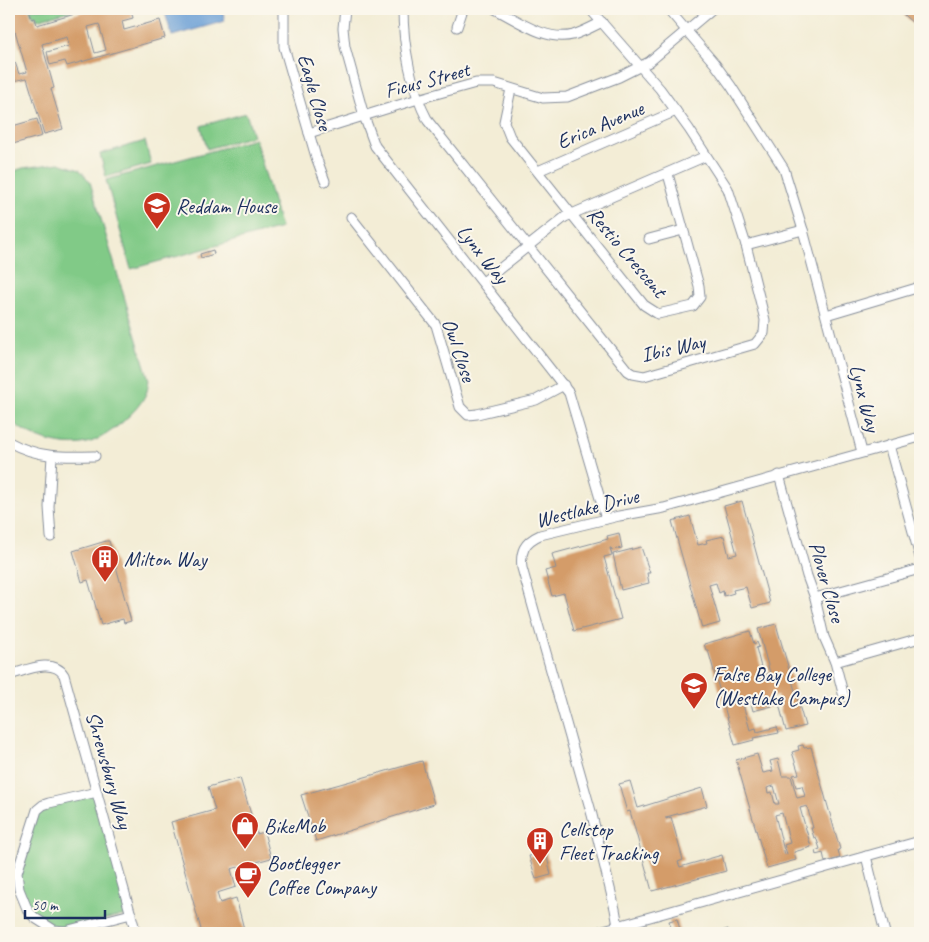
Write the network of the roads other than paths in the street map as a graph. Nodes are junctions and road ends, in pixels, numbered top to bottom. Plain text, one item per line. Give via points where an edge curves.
1 (345, 9) edge
2 (403, 9) edge
3 (463, 9) edge
4 (495, 9) edge
5 (590, 9) edge
6 (668, 9) edge
7 (712, 9) edge
8 (284, 10) edge
9 (602, 22) junction
10 (457, 27) dead end
11 (686, 31) junction
12 (640, 66) junction
13 (510, 89) junction
14 (418, 99) junction
15 (676, 111) junction
16 (364, 116) junction
17 (309, 133) junction
18 (706, 156) junction
19 (538, 171) junction
20 (668, 174) junction
21 (325, 181) dead end
22 (572, 213) junction
23 (351, 217) dead end
24 (683, 230) junction
25 (803, 230) junction
26 (649, 239) dead end
27 (746, 245) junction
28 (529, 246) junction
29 (483, 282) junction
30 (920, 287) edge
31 (826, 315) junction
32 (564, 385) junction
33 (920, 437) edge
34 (9, 442) edge
35 (889, 444) junction
36 (862, 452) junction
37 (52, 456) junction
38 (95, 456) dead end
39 (779, 475) junction
40 (606, 519) junction
41 (52, 537) dead end
42 (920, 557) edge
43 (920, 569) edge
44 (815, 598) junction
45 (920, 638) edge
46 (835, 662) junction
47 (9, 675) edge
48 (844, 697) dead end
49 (97, 792) junction
50 (920, 841) edge
51 (866, 856) junction
52 (131, 914) junction
53 (618, 926) junction
54 (136, 933) edge
55 (593, 933) edge
56 (885, 933) edge

1 - 16 street, Lynx Way via 345,47
2 - 14 street, Ibis Way via 405,41
3 - 10 street
4 - 9 street via 536,30 556,36 571,35
5 - 9 street, Ibis Way
6 - 11 street, Lynx Way
7 - 11 street, Ficus Street
8 - 17 street, Eagle Close via 284,47
9 - 12 street, Ibis Way
11 - 12 street, Ficus Street via 650,62
11 - 25 street, Lynx Way via 732,86 779,159
12 - 13 street, Ficus Street via 567,97 543,98
12 - 15 street, Ibis Way
13 - 14 street, Ficus Street via 494,83 476,83
13 - 19 street, Restio Crescent via 504,116 505,128
14 - 16 street, Ficus Street
14 - 28 street, Ibis Way via 428,121
15 - 18 street, Ibis Way
15 - 19 street, Erica Avenue
16 - 17 street, Ficus Street
16 - 29 street, Lynx Way via 372,141 382,156
17 - 21 street, Eagle Close
18 - 20 street
18 - 27 street, Ibis Way via 728,189
19 - 22 street, Restio Crescent
20 - 22 street
20 - 24 street, Restio Crescent
22 - 24 street, Restio Crescent via 644,305 658,314 693,306 700,297
22 - 28 street
23 - 32 street, Owl Close via 436,325 457,400 465,413 478,414 536,400
24 - 26 street
25 - 27 street
25 - 31 street, Lynx Way
27 - 28 street, Ibis Way via 766,326 759,341 640,376 622,365
28 - 29 street
29 - 32 street, Lynx Way
30 - 31 street
31 - 36 street, Lynx Way
32 - 40 street, Lynx Way via 573,402
33 - 35 street, Westlake Drive
34 - 37 street via 33,453
35 - 36 street, Westlake Drive
35 - 42 street
36 - 39 street, Westlake Drive
37 - 38 street
37 - 41 street via 49,507
39 - 40 street, Westlake Drive via 664,508
39 - 44 street, Plover Close
40 - 53 street, Westlake Drive via 534,538 524,546 521,558 530,600 592,815
43 - 44 street
44 - 46 street, Plover Close via 824,636
45 - 46 street
46 - 48 street, Plover Close
47 - 49 street, Shrewsbury Way via 47,666 62,672
49 - 52 street, Shrewsbury Way
49 - 52 street via 49,803 37,810 18,873 19,889 28,911 54,930 65,931
50 - 51 street
51 - 53 street
51 - 56 street
52 - 54 street, Shrewsbury Way
53 - 55 street

